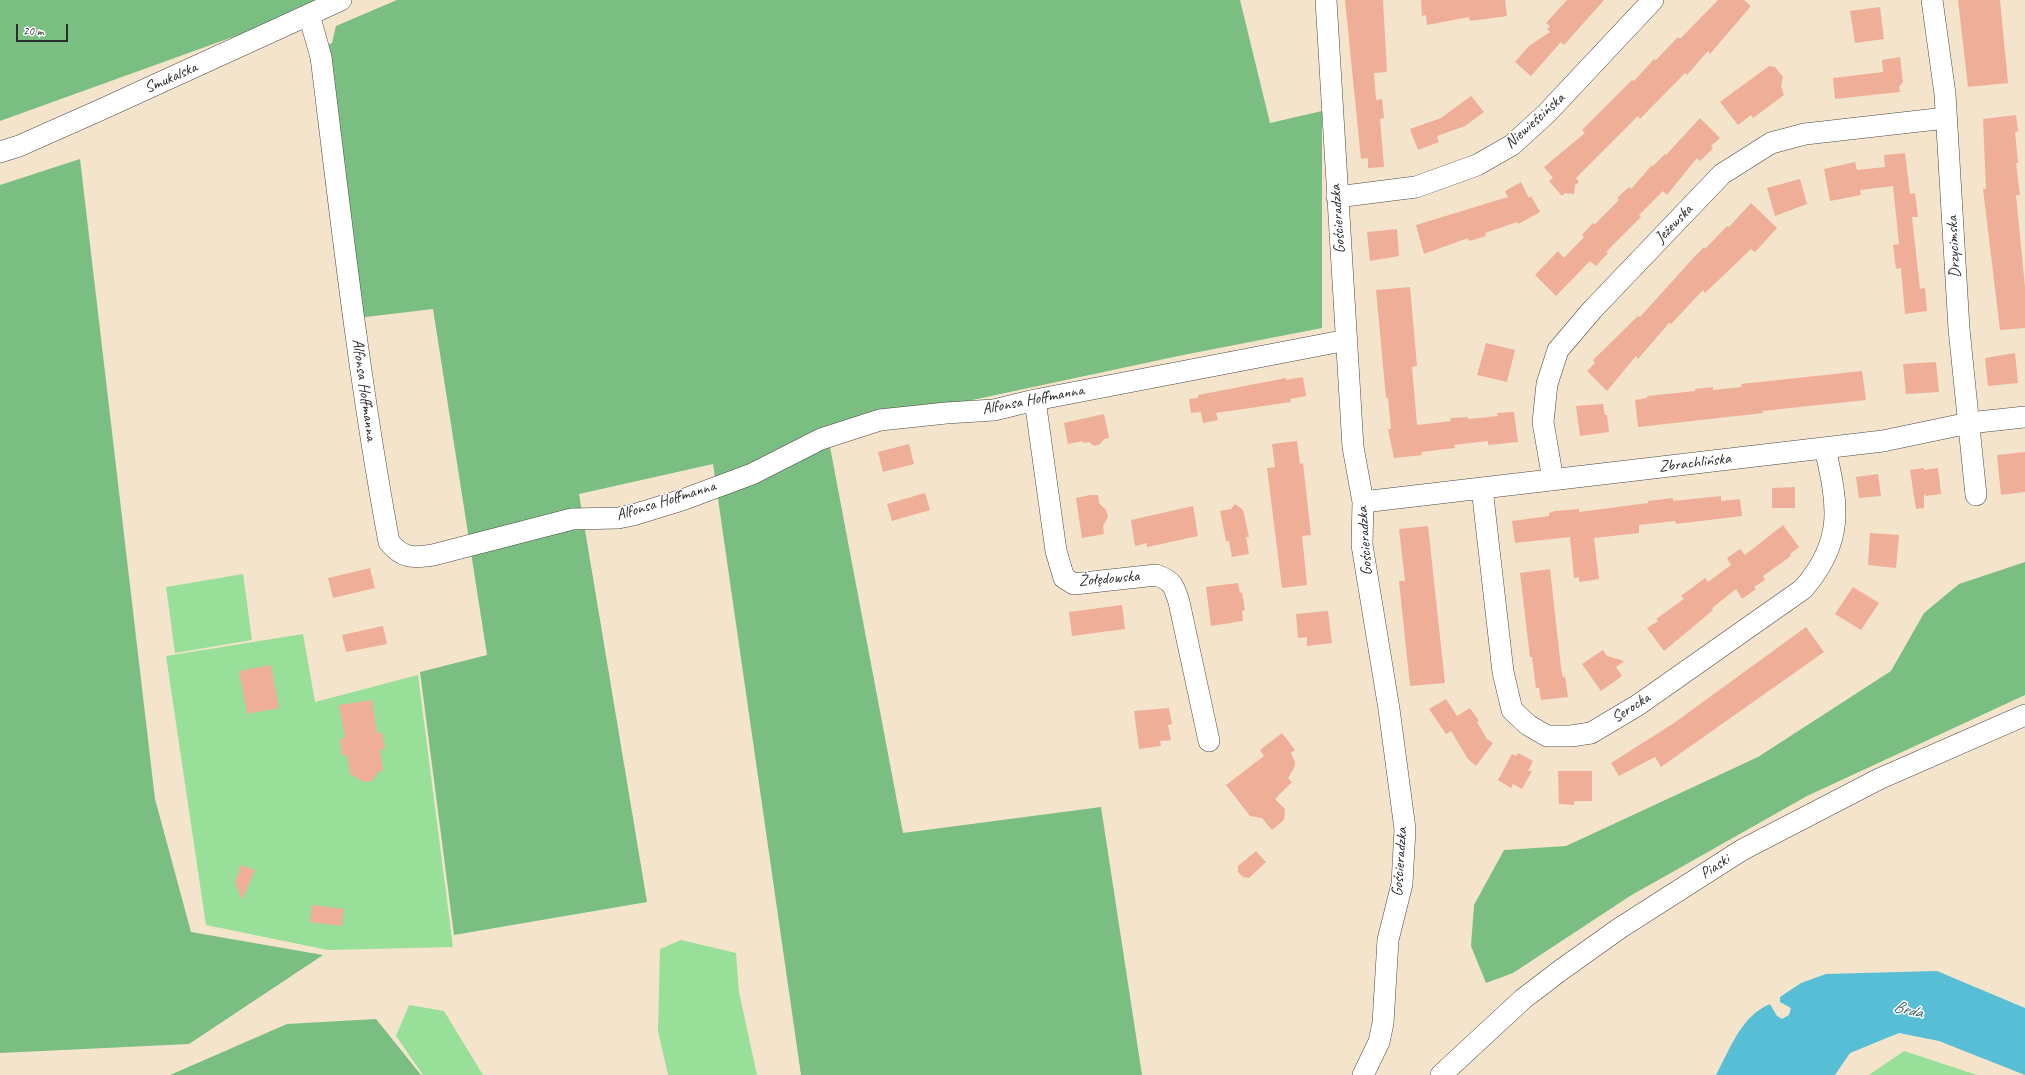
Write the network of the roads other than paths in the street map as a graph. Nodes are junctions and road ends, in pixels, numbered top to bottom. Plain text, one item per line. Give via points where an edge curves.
1 (342, 0) edge
2 (1326, 0) edge
3 (1653, 0) edge
4 (1932, 0) edge
5 (309, 15) junction
6 (1946, 118) junction
7 (0, 152) edge
8 (1337, 197) junction
9 (1347, 340) junction
10 (1035, 400) junction
11 (2025, 418) edge
12 (1969, 423) junction
13 (1825, 448) junction
14 (1553, 480) junction
15 (1482, 488) junction
16 (1976, 495) dead end
17 (1363, 502) junction
18 (2025, 715) edge
19 (1209, 741) dead end
20 (1363, 1075) edge
21 (1441, 1075) edge

1 - 5 street, Smukalska
2 - 8 street, Gościeradzka
3 - 8 street, Niewieścińska via 1547,113 1512,145 1477,165 1416,187
4 - 6 street, Drzycimska
5 - 7 street, Smukalska via 92,114
5 - 10 street, Alfonsa Hoffmanna via 321,57 374,459 389,542 397,551 411,558 433,555 572,519 618,518 633,515 752,474 821,439 880,420 994,410
6 - 12 street, Drzycimska via 1959,328
6 - 14 street, Jeżewska via 1805,134 1771,143 1722,174 1593,308 1558,350 1547,384 1543,422
8 - 9 street, Gościeradzka
9 - 10 street, Alfonsa Hoffmanna
9 - 17 street, Gościeradzka via 1353,447
10 - 19 street, Żołędowska via 1056,551 1064,578 1074,584 1156,575 1168,579 1174,586 1179,602
11 - 12 street, Zbrachlińska
12 - 13 street, Zbrachlińska via 1883,441
12 - 16 street, Drzycimska
13 - 14 street, Zbrachlińska
13 - 15 street, Serocka via 1835,490 1835,526 1831,544 1816,575 1803,589 1638,705 1591,733 1571,736 1547,736 1528,725 1512,710 1503,672
14 - 15 street, Zbrachlińska
15 - 17 street, Zbrachlińska
17 - 20 street, Gościeradzka via 1362,545 1389,709 1405,829 1402,884 1388,940 1383,1023 1379,1042
18 - 21 street, Piaski via 1878,779 1742,850 1620,928 1557,973 1523,999

